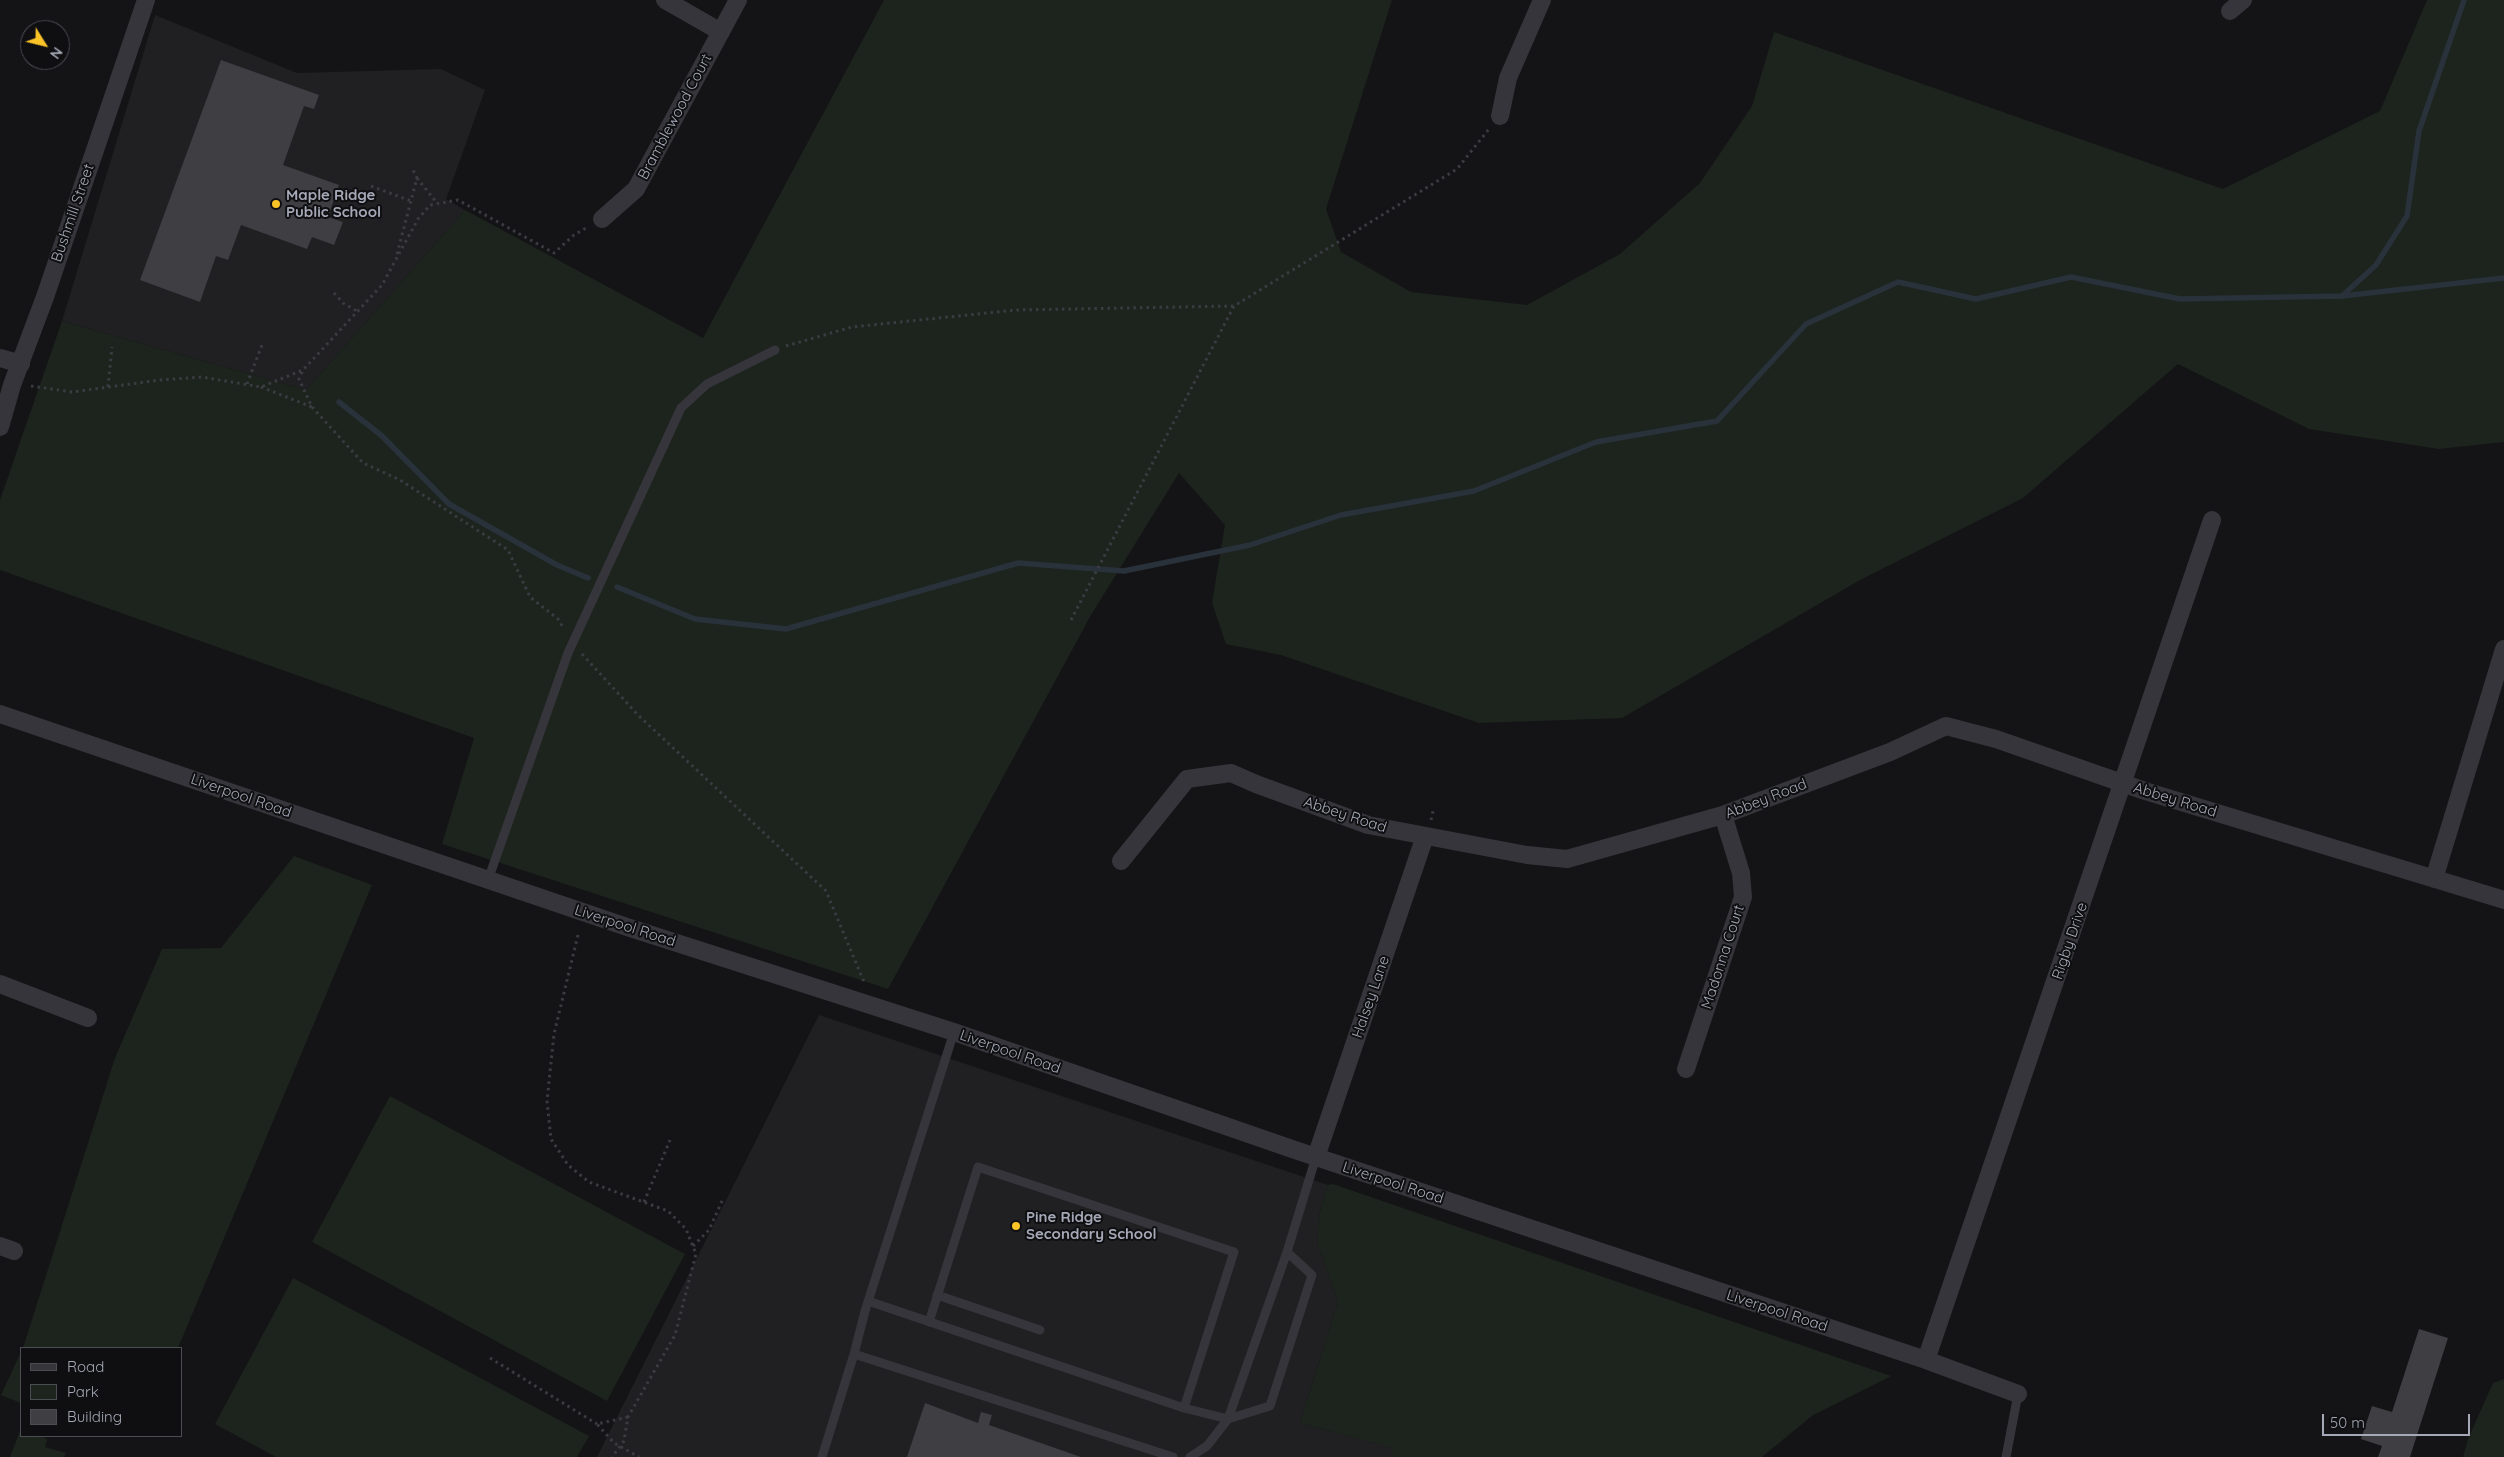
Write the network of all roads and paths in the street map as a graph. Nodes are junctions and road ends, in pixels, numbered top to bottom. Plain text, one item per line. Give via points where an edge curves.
1 (146, 0) edge
2 (665, 0) edge
3 (738, 0) edge
4 (1542, 0) edge
5 (721, 32) junction
6 (1500, 116) joint
7 (413, 170) dead end
8 (417, 178) junction
9 (371, 186) dead end
10 (411, 201) junction
11 (438, 204) junction
12 (602, 219) joint
13 (396, 259) junction
14 (334, 293) dead end
15 (1234, 306) junction
16 (357, 311) junction
17 (262, 345) dead end
18 (112, 347) dead end
19 (775, 350) joint
20 (0, 358) edge
21 (21, 364) junction
22 (303, 370) junction
23 (247, 384) junction
24 (12, 385) junction
25 (108, 387) junction
26 (261, 387) junction
27 (312, 407) junction
28 (0, 427) edge
29 (2212, 520) dead end
30 (1071, 620) dead end
31 (572, 644) junction
32 (2504, 649) edge
33 (0, 714) edge
34 (2124, 784) junction
35 (1723, 815) junction
36 (1425, 836) junction
37 (1121, 861) dead end
38 (2434, 879) junction
39 (488, 880) junction
40 (2504, 900) edge
41 (578, 935) dead end
42 (864, 982) dead end
43 (0, 984) edge
44 (88, 1018) dead end
45 (954, 1032) junction
46 (1686, 1069) dead end
47 (670, 1140) dead end
48 (1316, 1157) junction
49 (723, 1200) dead end
50 (644, 1202) junction
51 (692, 1246) junction
52 (1287, 1252) junction
53 (937, 1295) junction
54 (868, 1301) junction
55 (929, 1322) junction
56 (1040, 1330) dead end
57 (854, 1354) junction
58 (490, 1358) dead end
59 (1926, 1360) junction
60 (2018, 1394) joint
61 (1184, 1408) junction
62 (628, 1418) junction
63 (1228, 1419) junction
64 (597, 1424) junction
65 (620, 1446) junction
66 (612, 1457) edge
67 (639, 1457) edge
68 (822, 1457) edge
69 (1173, 1457) edge
70 (1190, 1457) edge
71 (2006, 1457) edge

1 - 21 street, Bushmill Street
2 - 5 street
3 - 5 street, Bramblewood Court
4 - 6 street via 1508,78
5 - 12 street, Bramblewood Court via 636,189
6 - 15 path via 1456,169
7 - 8 path
8 - 10 path
8 - 11 path
9 - 10 path
10 - 13 path
11 - 12 path via 458,200 554,253 574,235
11 - 13 path via 430,205 418,218
13 - 16 path via 382,285
14 - 16 path
15 - 19 path via 1016,310 852,327
15 - 30 path
16 - 22 path
17 - 23 path
18 - 25 path
19 - 31 lane via 707,384 681,408
20 - 21 street
21 - 24 street, Bushmill Street
22 - 26 path
22 - 27 path via 299,379
23 - 25 path via 202,377
23 - 26 path
24 - 25 path via 72,392
24 - 28 street, Bushmill Street
26 - 27 path
27 - 31 path via 363,463 400,480 508,550 530,597 558,619
29 - 34 street, Rigby Drive
31 - 39 lane
31 - 42 path via 638,715 826,891
32 - 38 street
33 - 39 street, Liverpool Road
34 - 35 street, Abbey Road via 1996,739 1946,726 1890,752
34 - 38 street, Abbey Road
34 - 59 street, Rigby Drive
35 - 36 street, Abbey Road via 1567,859
35 - 46 street, Madonna Court via 1740,873 1743,897
36 - 37 street, Abbey Road via 1368,825 1231,773 1187,779
36 - 48 street, Halsey Lane
38 - 40 street, Abbey Road
39 - 45 street, Liverpool Road
41 - 50 path via 554,1034 547,1101 551,1139 568,1165 589,1182
43 - 44 street
45 - 48 street, Liverpool Road
45 - 54 lane
47 - 50 path
48 - 52 lane
48 - 59 street, Liverpool Road
49 - 51 path via 709,1230
50 - 51 path via 668,1211 686,1229
51 - 62 path via 696,1254 675,1335
52 - 63 lane
52 - 63 lane via 1312,1275 1270,1406
53 - 55 lane
53 - 56 lane
53 - 61 lane via 978,1167 1234,1252
54 - 55 lane
54 - 57 lane
55 - 61 lane
57 - 68 lane
57 - 69 lane
58 - 64 path
59 - 60 street, Liverpool Road
60 - 71 lane
61 - 63 lane
62 - 64 path
62 - 65 path
63 - 70 lane via 1207,1446
64 - 65 path
65 - 66 path
65 - 67 path

